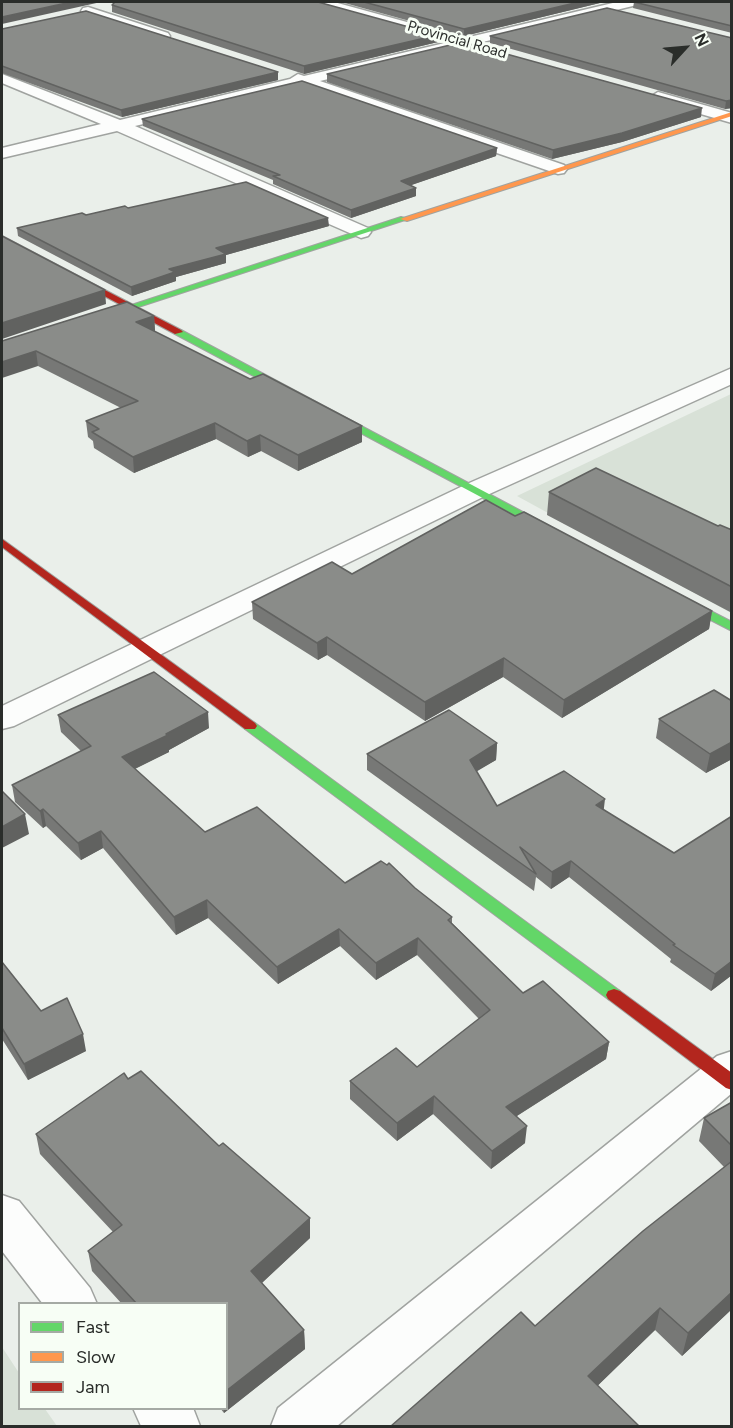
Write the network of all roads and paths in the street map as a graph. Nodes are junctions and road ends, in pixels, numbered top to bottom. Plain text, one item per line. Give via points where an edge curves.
1 (321, 2) edge
2 (578, 2) edge
3 (632, 2) edge
4 (110, 6) edge
5 (605, 8) junction
6 (640, 17) edge
7 (177, 40) edge
8 (461, 41) junction
9 (496, 51) edge
10 (278, 73) edge
11 (2, 78) edge
12 (300, 80) junction
13 (644, 93) edge
14 (729, 116) edge
15 (118, 125) junction
16 (2, 153) edge
17 (558, 169) junction
18 (361, 232) junction
19 (2, 238) edge
20 (130, 307) junction
21 (108, 314) edge
22 (732, 375) edge
23 (476, 490) junction
24 (568, 539) edge
25 (2, 542) edge
26 (660, 589) edge
27 (732, 627) edge
28 (146, 650) junction
29 (2, 718) edge
30 (729, 1076) edge
31 (2, 1216) edge
32 (71, 1302) edge
33 (161, 1410) edge
34 (174, 1426) edge
35 (297, 1426) edge

1 - 8 street, Provincial Road
2 - 5 street
3 - 5 street
4 - 7 street via 82,12
5 - 6 street
5 - 8 street
8 - 9 street, Provincial Road
8 - 12 street
10 - 12 street
11 - 15 street
12 - 15 street
12 - 17 street
13 - 14 street
14 - 17 street
15 - 16 street
15 - 18 street
17 - 18 street
18 - 20 street
19 - 20 street
20 - 21 street
20 - 23 street
22 - 23 street
23 - 24 street
23 - 28 street
25 - 28 street
26 - 27 street
28 - 29 street
28 - 30 street
30 - 35 street
31 - 32 street
33 - 34 street

